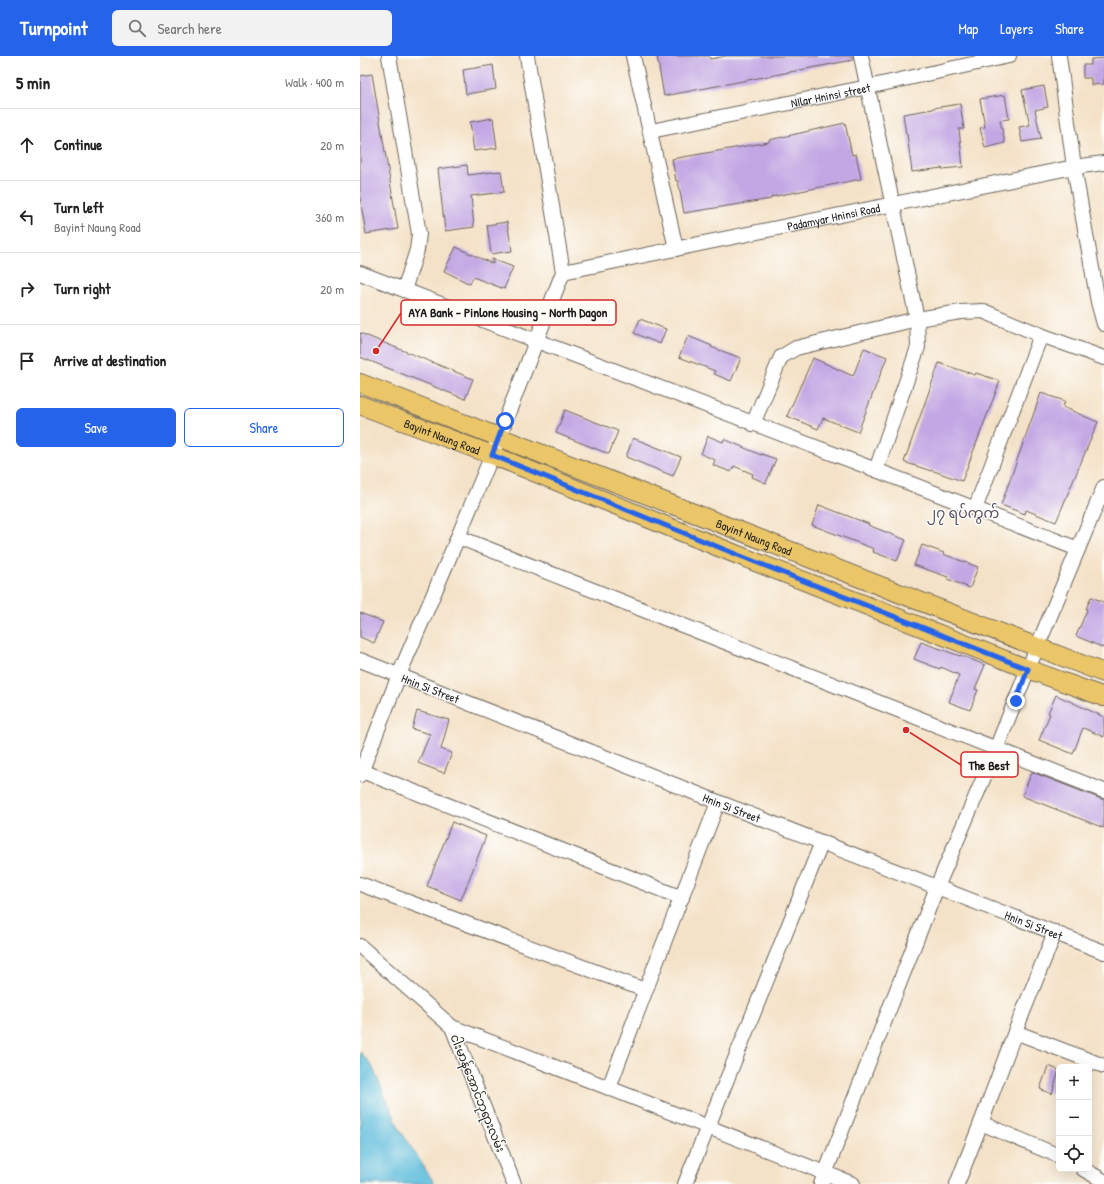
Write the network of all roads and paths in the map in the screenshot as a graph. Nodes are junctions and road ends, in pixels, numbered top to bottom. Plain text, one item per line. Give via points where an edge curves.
1 (389, 56) edge
2 (527, 56) edge
3 (634, 56) edge
4 (861, 56) edge
5 (1009, 56) edge
6 (1059, 56) edge
7 (868, 86) junction
8 (650, 131) junction
9 (1104, 163) edge
10 (1074, 167) junction
11 (893, 204) junction
12 (676, 249) junction
13 (562, 272) junction
14 (360, 273) edge
15 (404, 290) junction
16 (917, 319) junction
17 (1104, 324) edge
18 (1041, 335) junction
19 (537, 341) junction
20 (1104, 358) edge
21 (360, 383) edge
22 (360, 404) edge
23 (753, 424) junction
24 (499, 436) junction
25 (492, 455) junction
26 (876, 470) junction
27 (1104, 486) edge
28 (975, 509) junction
29 (458, 537) junction
30 (1078, 549) junction
31 (799, 554) junction
32 (789, 576) junction
33 (1037, 647) junction
34 (360, 660) edge
35 (1028, 669) junction
36 (1104, 673) edge
37 (399, 675) junction
38 (1104, 697) edge
39 (996, 749) junction
40 (361, 773) edge
41 (1104, 791) edge
42 (718, 802) junction
43 (822, 842) junction
44 (360, 884) edge
45 (937, 887) junction
46 (682, 898) junction
47 (1055, 932) junction
48 (360, 946) edge
49 (1104, 952) edge
50 (645, 990) junction
51 (452, 1027) junction
52 (1015, 1032) junction
53 (1104, 1066) edge
54 (609, 1088) junction
55 (981, 1123) junction
56 (708, 1127) junction
57 (1056, 1155) edge
58 (1088, 1172) edge
59 (823, 1179) edge
60 (1104, 1181) edge
61 (514, 1184) edge
62 (685, 1184) edge
63 (853, 1184) edge
64 (957, 1184) edge

1 - 15 street via 419,234 417,250
2 - 13 street
3 - 8 street
4 - 7 street
5 - 7 street, NIlar Hninsi street
6 - 10 street
7 - 8 street, NIlar Hninsi street
7 - 11 street
8 - 12 street
9 - 10 street, Padamyar Hninsi Road
10 - 11 street, Padamyar Hninsi Road
10 - 17 street
11 - 12 street, Padamyar Hninsi Road
11 - 16 street
12 - 13 street, Padamyar Hninsi Road
13 - 19 street
14 - 15 street
15 - 19 street
16 - 18 street via 983,311
16 - 23 street via 796,348 782,357
16 - 26 street via 918,347
18 - 20 street
18 - 28 street
19 - 23 street
19 - 24 street
21 - 24 main road, Bayint Naung Road
22 - 25 main road, Bayint Naung Road
23 - 26 street
24 - 25 street
24 - 31 main road, Bayint Naung Road
25 - 29 street
25 - 32 main road, Bayint Naung Road
26 - 28 street
27 - 30 street
28 - 30 street
29 - 37 street
29 - 39 street
30 - 33 street
31 - 32 main road
31 - 33 main road, Bayint Naung Road
32 - 35 main road, Bayint Naung Road
33 - 35 street
33 - 36 main road, Bayint Naung Road
34 - 37 street, Hnin Si Street
35 - 38 main road, Bayint Naung Road
35 - 39 street
37 - 40 street
37 - 42 street, Hnin Si Street
39 - 41 street
39 - 45 street
40 - 46 street
42 - 43 street, Hnin Si Street
42 - 46 street
43 - 45 street, Hnin Si Street
43 - 56 street
44 - 50 street
45 - 47 street, Hnin Si Street
45 - 59 street
46 - 50 street
47 - 49 street, Hnin Si Street
47 - 52 street
48 - 51 street, ငါးမာန်အောင်ဘုရားလမ်း
50 - 54 street
51 - 54 street
51 - 61 street, ငါးမာန်အောင်ဘုရားလမ်း
52 - 53 street
52 - 55 street
54 - 56 street
55 - 57 street
55 - 64 street
56 - 59 street
56 - 62 street
58 - 60 street
59 - 63 street

